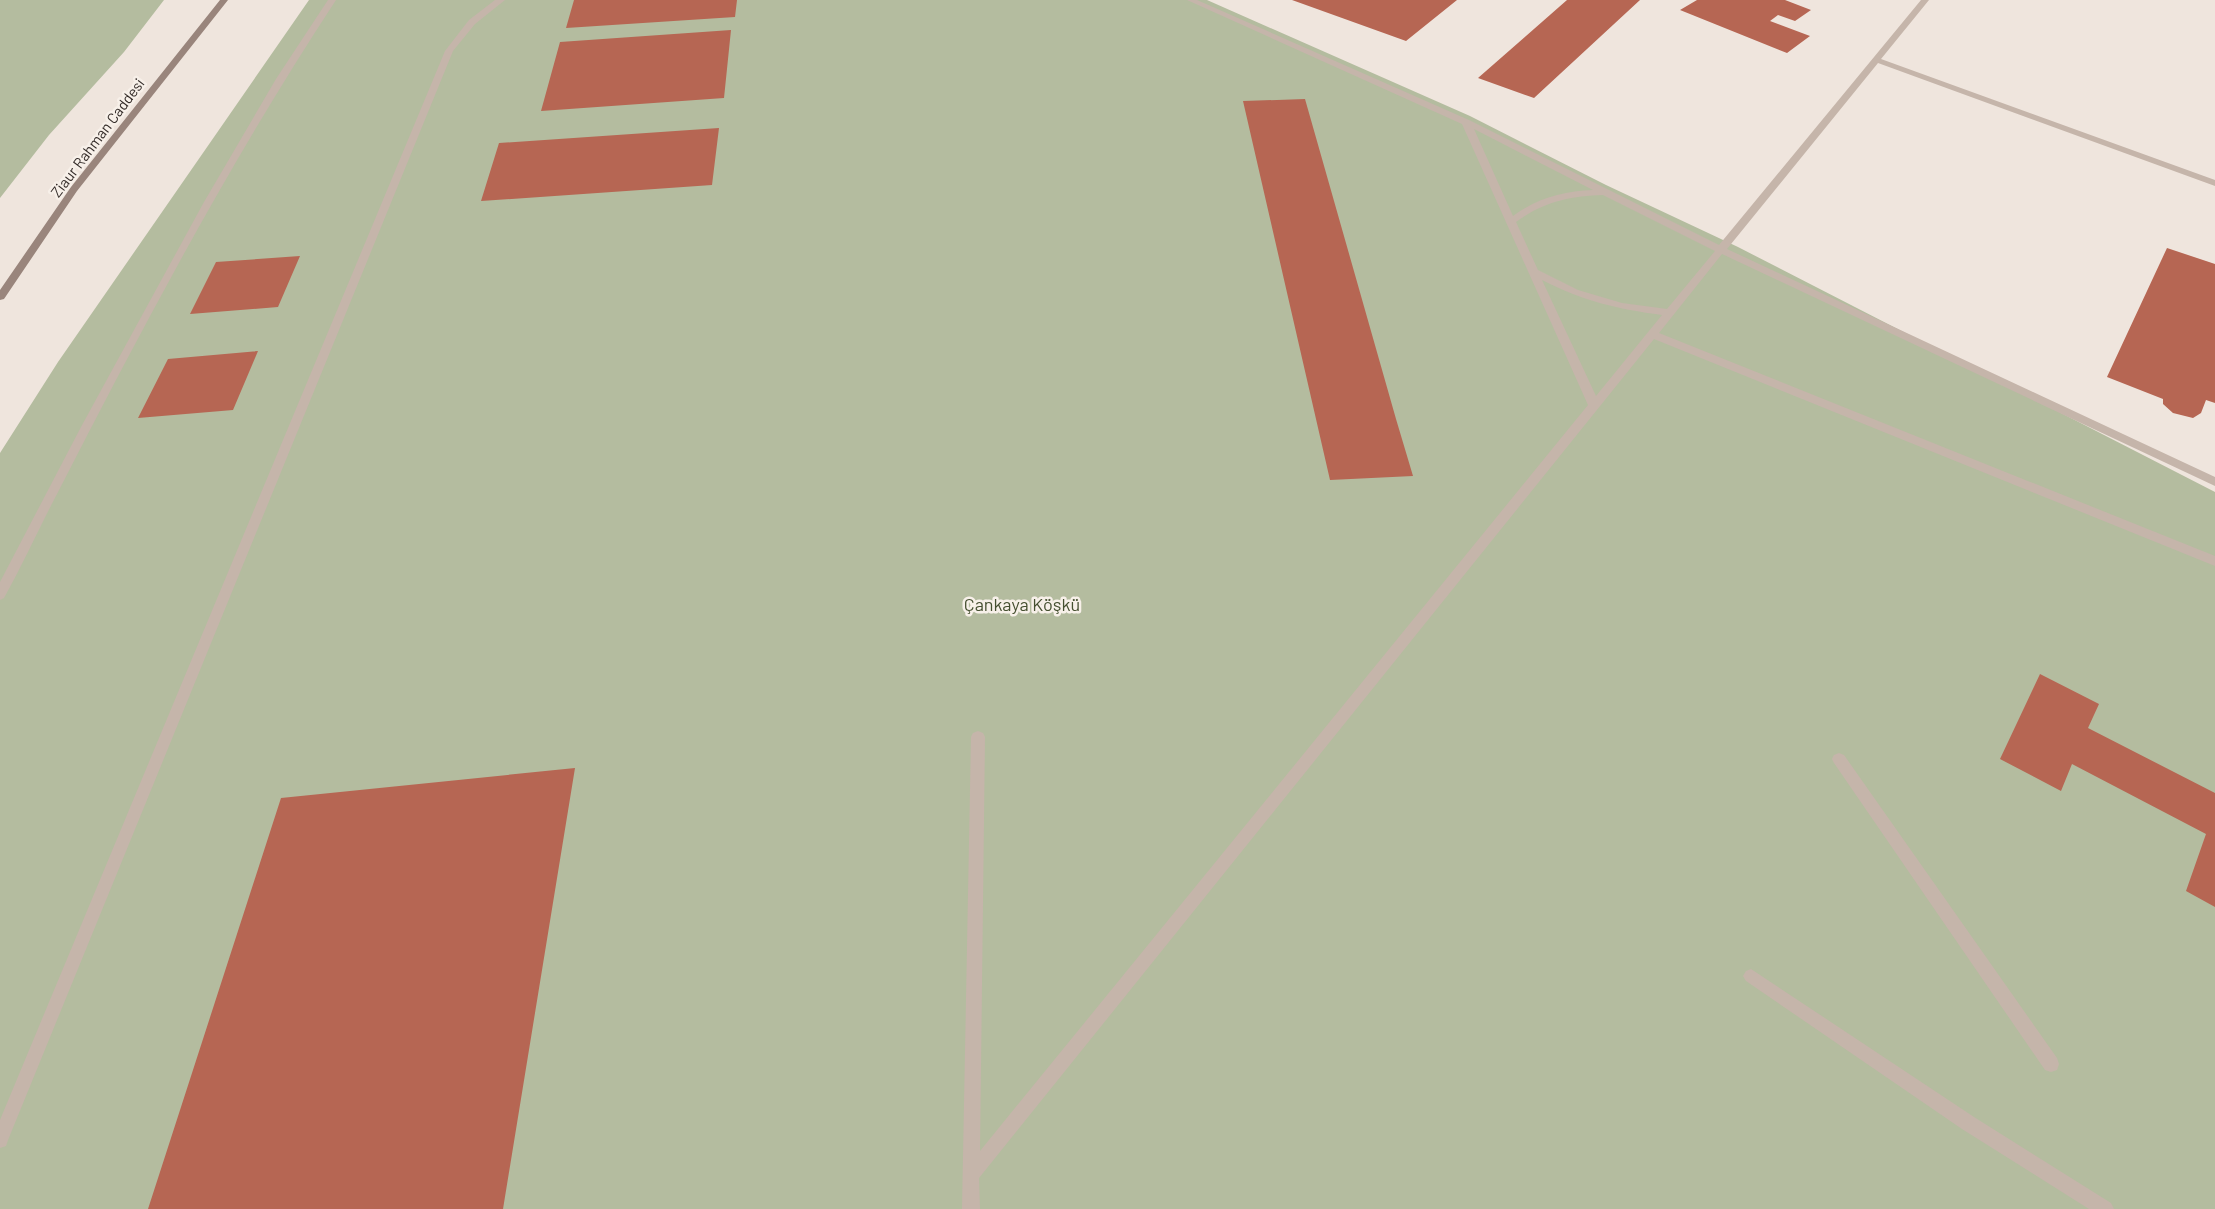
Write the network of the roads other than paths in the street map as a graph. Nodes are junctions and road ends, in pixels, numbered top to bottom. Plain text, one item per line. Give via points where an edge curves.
1 (224, 0) edge
2 (332, 0) edge
3 (501, 0) edge
4 (1191, 0) edge
5 (1925, 0) edge
6 (1877, 60) junction
7 (1466, 122) junction
8 (2215, 183) edge
9 (1606, 192) junction
10 (1512, 221) junction
11 (1721, 250) junction
12 (1536, 272) junction
13 (0, 297) edge
14 (1670, 313) junction
15 (1652, 334) junction
16 (1594, 405) junction
17 (2215, 482) edge
18 (2215, 560) edge
19 (0, 595) edge
20 (978, 737) dead end
21 (1839, 759) dead end
22 (1750, 976) dead end
23 (2051, 1064) dead end
24 (0, 1140) edge
25 (971, 1175) junction
26 (971, 1209) edge
27 (2105, 1209) edge

1 - 13 main road, Ziaur Rahman Caddesi via 74,189
2 - 19 lane via 194,226 38,516
3 - 24 lane via 476,18 449,51
4 - 7 lane
5 - 6 lane
6 - 8 lane
6 - 11 lane
7 - 9 lane
7 - 10 lane
9 - 10 lane via 1550,198 1528,208
9 - 11 lane
10 - 12 lane
11 - 14 lane
11 - 17 lane
12 - 14 lane via 1593,298
12 - 16 lane
14 - 15 lane
15 - 16 lane
15 - 18 lane
16 - 25 lane
20 - 25 lane
21 - 23 lane
22 - 27 lane via 1968,1123
25 - 26 lane

